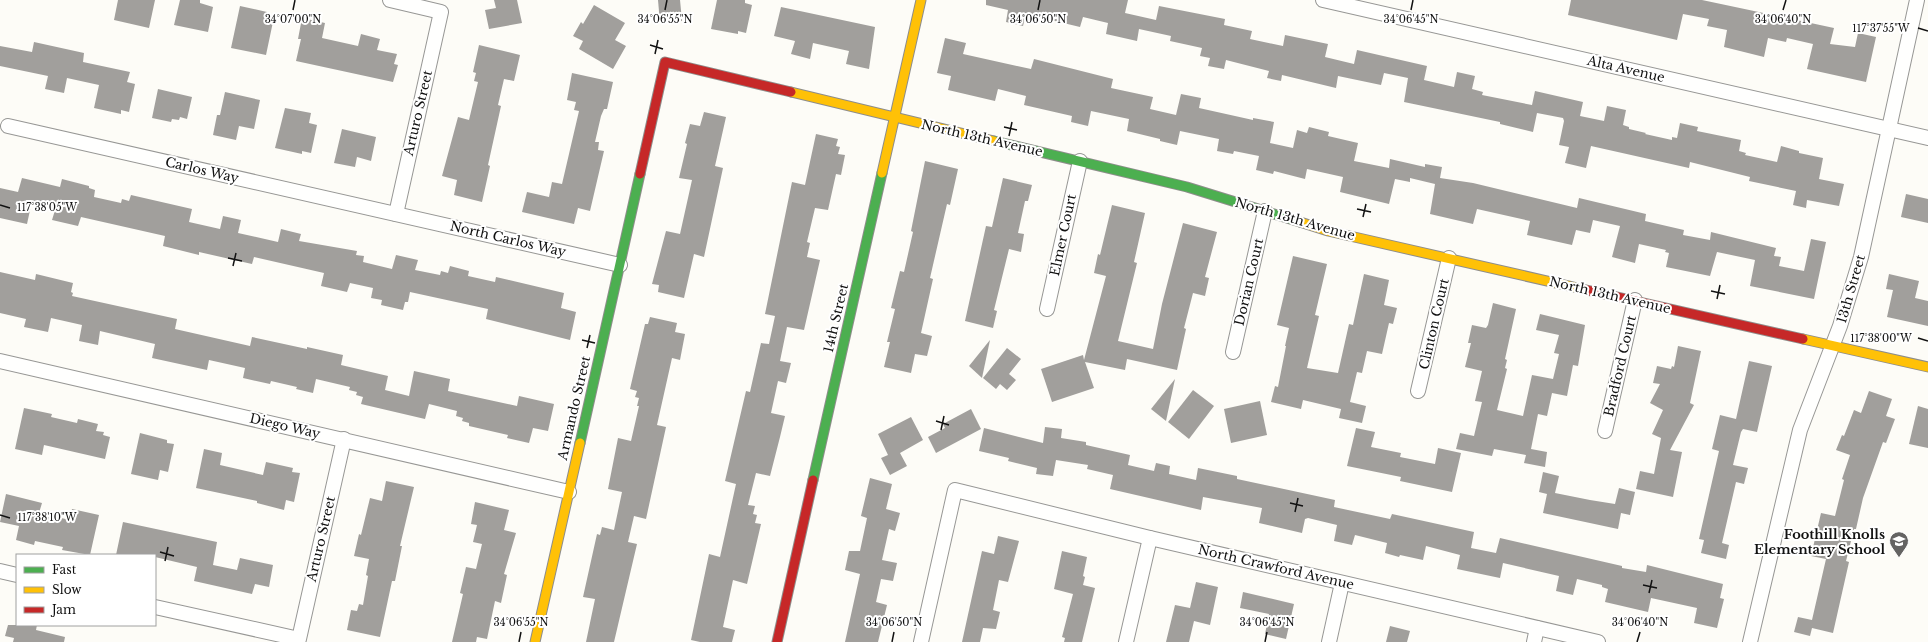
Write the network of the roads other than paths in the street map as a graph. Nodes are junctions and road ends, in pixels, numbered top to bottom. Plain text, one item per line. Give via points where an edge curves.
1 (390, 0) edge
2 (921, 0) edge
3 (1323, 0) edge
4 (1917, 0) edge
5 (665, 62) joint
6 (894, 117) junction
7 (8, 126) dead end
8 (1888, 129) junction
9 (1928, 138) edge
10 (1080, 161) junction
11 (1265, 211) junction
12 (396, 214) junction
13 (1449, 258) junction
14 (620, 265) junction
15 (1635, 300) junction
16 (1047, 309) dead end
17 (1834, 346) junction
18 (1233, 352) dead end
19 (0, 361) edge
20 (1928, 366) edge
21 (1418, 391) dead end
22 (1605, 431) dead end
23 (344, 439) junction
24 (569, 492) junction
25 (1150, 538) junction
26 (0, 571) edge
27 (16, 575) edge
28 (1342, 583) junction
29 (156, 606) edge
30 (1537, 628) junction
31 (535, 642) edge
32 (777, 642) edge
33 (921, 642) edge
34 (1126, 642) edge
35 (1329, 642) edge
36 (1534, 642) edge
37 (1598, 642) edge
38 (1750, 642) edge

1 - 12 street, Arturo Street via 441,12
2 - 6 street, 14th Street
3 - 8 street, Alta Avenue
4 - 8 street, 13th Street
5 - 6 street, North 13th Avenue
5 - 14 street, Armando Street
6 - 10 street, North 13th Avenue
6 - 32 street, 14th Street
7 - 12 street, Carlos Way
8 - 9 street, Alta Avenue
8 - 17 street, 13th Street via 1861,257
10 - 11 street, North 13th Avenue via 1187,187
10 - 16 street, Elmer Court
11 - 13 street, North 13th Avenue via 1328,231
11 - 18 street, Dorian Court
12 - 14 street, North Carlos Way
13 - 15 street, North 13th Avenue
13 - 21 street, Clinton Court
14 - 24 street, Armando Street
15 - 17 street, North 13th Avenue
15 - 22 street, Bradford Court
17 - 20 street, North 13th Avenue
17 - 38 street, 13th Street via 1800,430
19 - 23 street, Diego Way
23 - 24 street, Diego Way
23 - 29 street, Arturo Street via 299,639
24 - 31 street, Armando Street
25 - 28 street, North Crawford Avenue
25 - 33 street, North Crawford Avenue via 955,490
25 - 34 street
26 - 27 street
28 - 30 street, North Crawford Avenue
28 - 35 street
30 - 36 street
30 - 37 street, North Crawford Avenue

